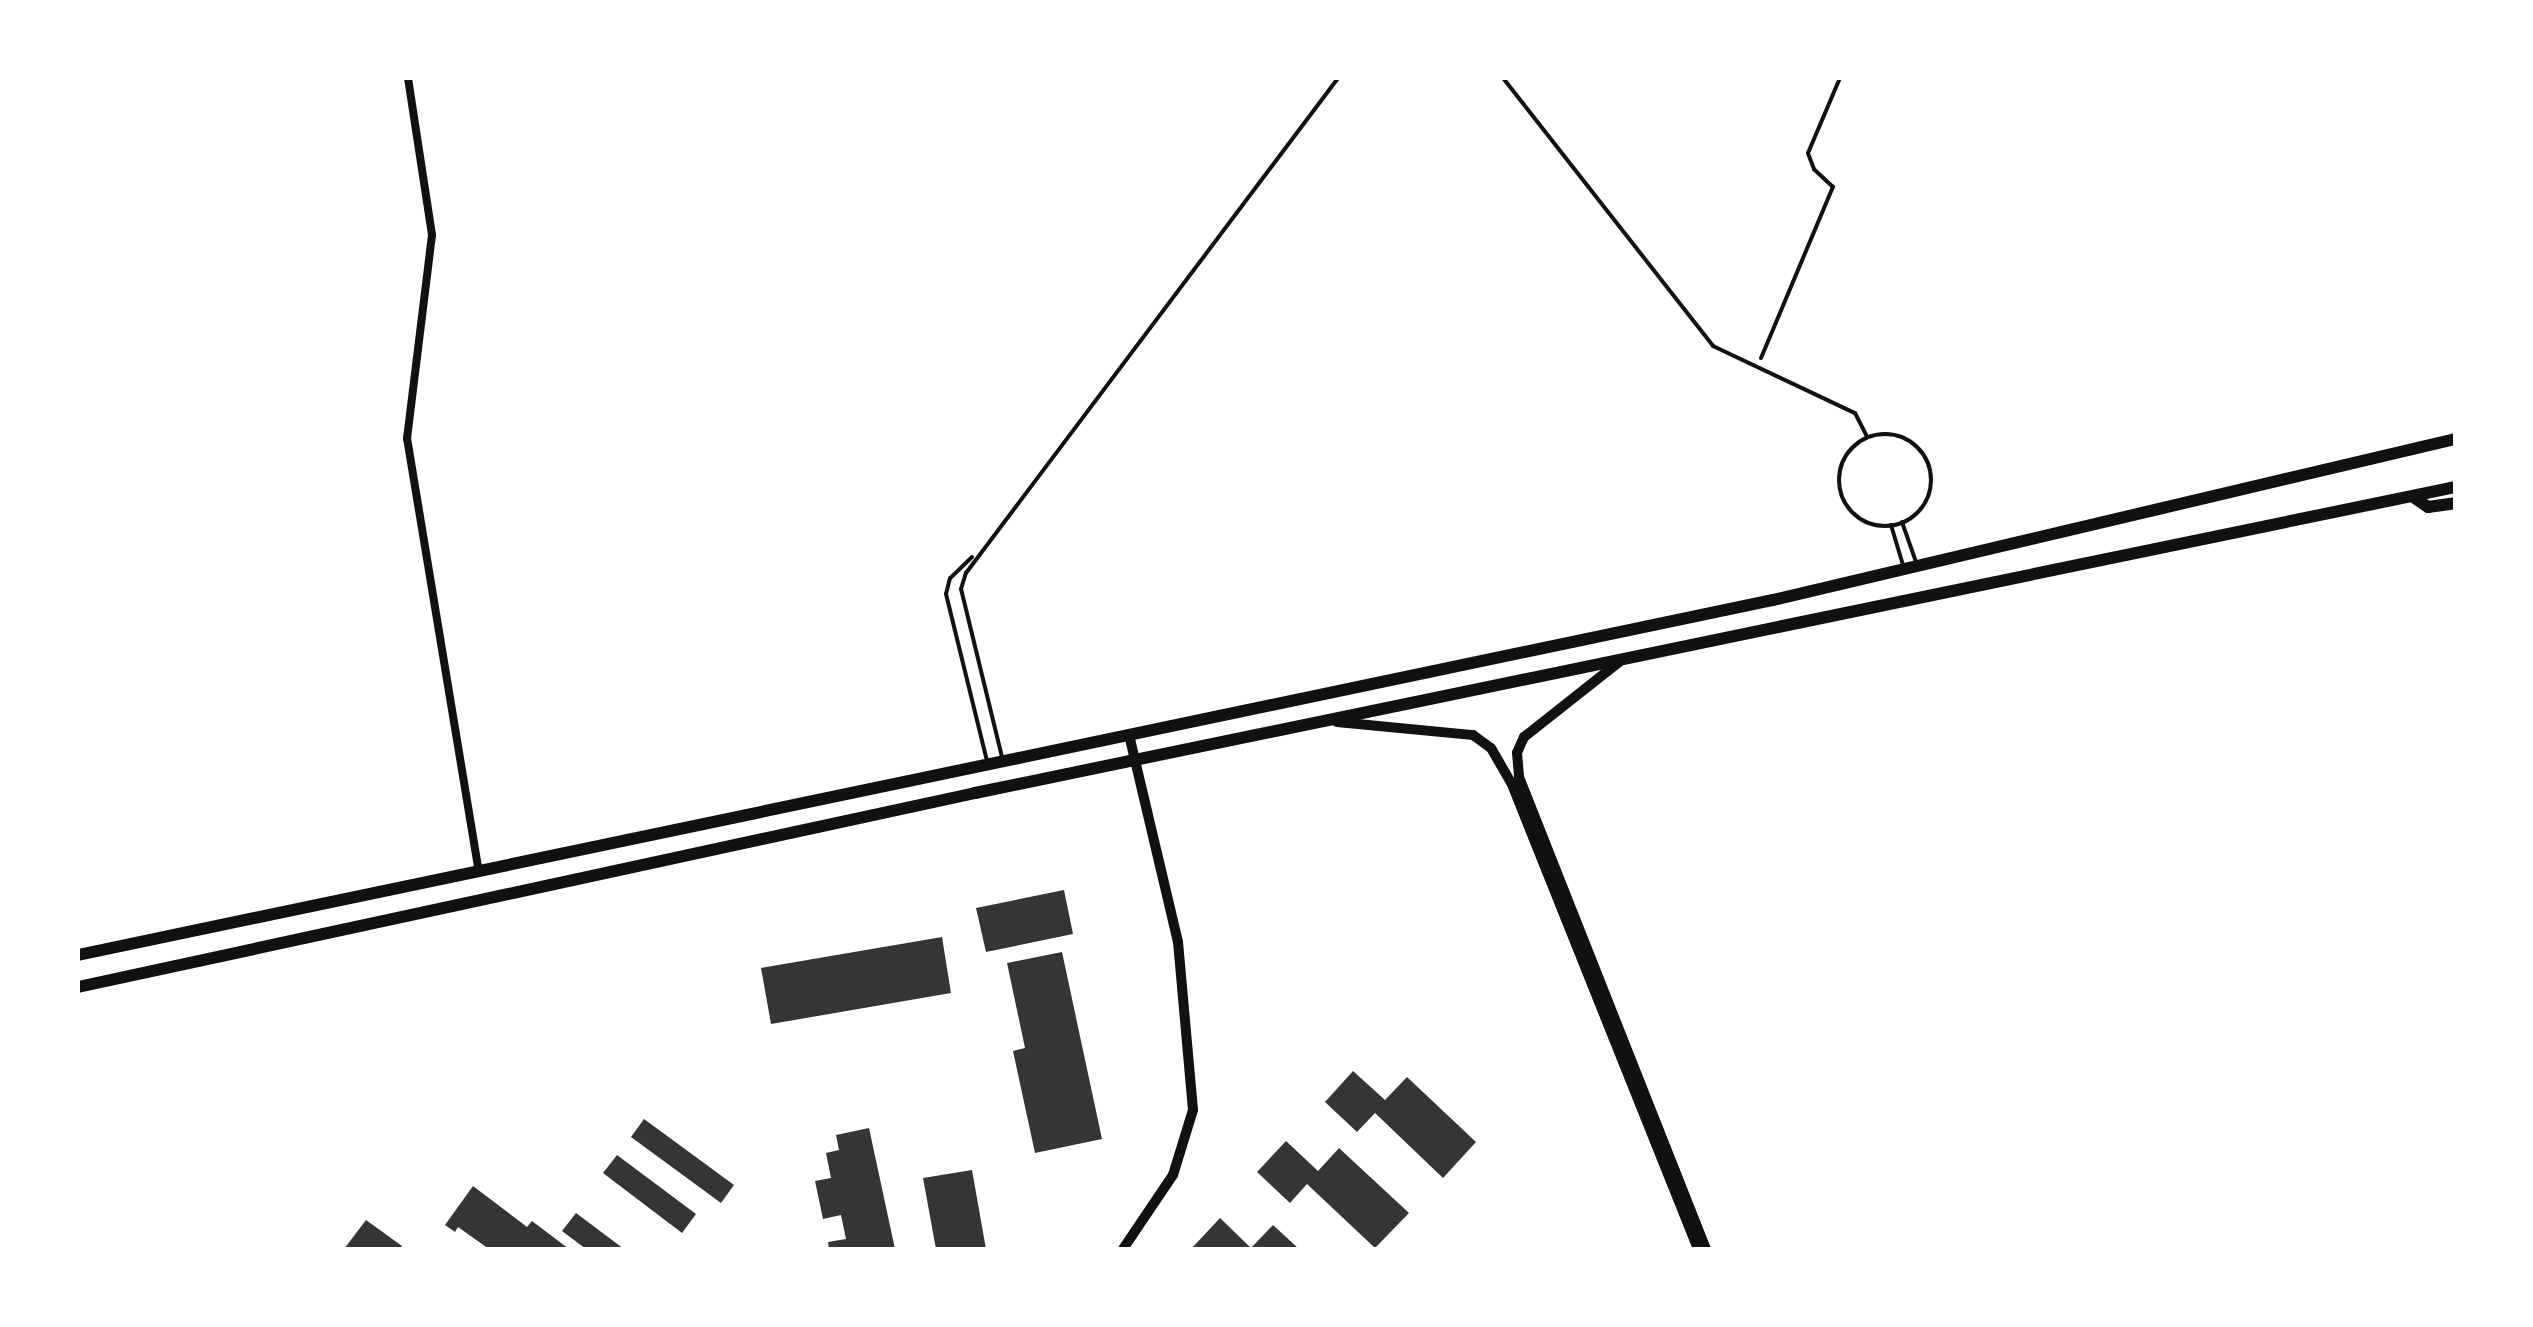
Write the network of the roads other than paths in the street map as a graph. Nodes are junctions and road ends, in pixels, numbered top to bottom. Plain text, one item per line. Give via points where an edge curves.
1 (408, 78) edge
2 (1338, 78) edge
3 (1503, 78) edge
4 (1867, 437) junction
5 (2455, 439) edge
6 (2455, 487) edge
7 (2415, 498) junction
8 (2455, 503) edge
9 (1902, 522) junction
10 (1891, 525) junction
11 (977, 553) junction
12 (1910, 566) junction
13 (1619, 662) junction
14 (1323, 722) junction
15 (1129, 735) junction
16 (1003, 761) junction
17 (1133, 761) junction
18 (988, 765) junction
19 (479, 871) junction
20 (78, 955) edge
21 (78, 987) edge
22 (1123, 1249) edge
23 (1698, 1249) edge
24 (1706, 1249) edge

1 - 19 street via 432,235 407,438
2 - 11 lane
3 - 4 lane via 1713,346 1855,413
4 - 9 lane via 1902,438 1927,463 1927,498
4 - 10 lane via 1849,452 1839,486 1857,516
5 - 12 main road
6 - 7 main road
7 - 8 main road via 2428,507
7 - 13 main road
9 - 10 lane
9 - 12 lane
10 - 12 lane
11 - 16 lane via 961,589
11 - 18 lane via 950,578 946,594
12 - 15 main road
13 - 14 main road
13 - 24 street via 1524,737 1517,753 1519,777
14 - 17 main road
14 - 23 street via 1418,726 1473,735 1491,748 1511,782
15 - 16 main road
15 - 17 street
16 - 18 main road
17 - 21 main road
17 - 22 street via 1178,942 1193,1110 1173,1175
18 - 19 main road
19 - 20 main road

